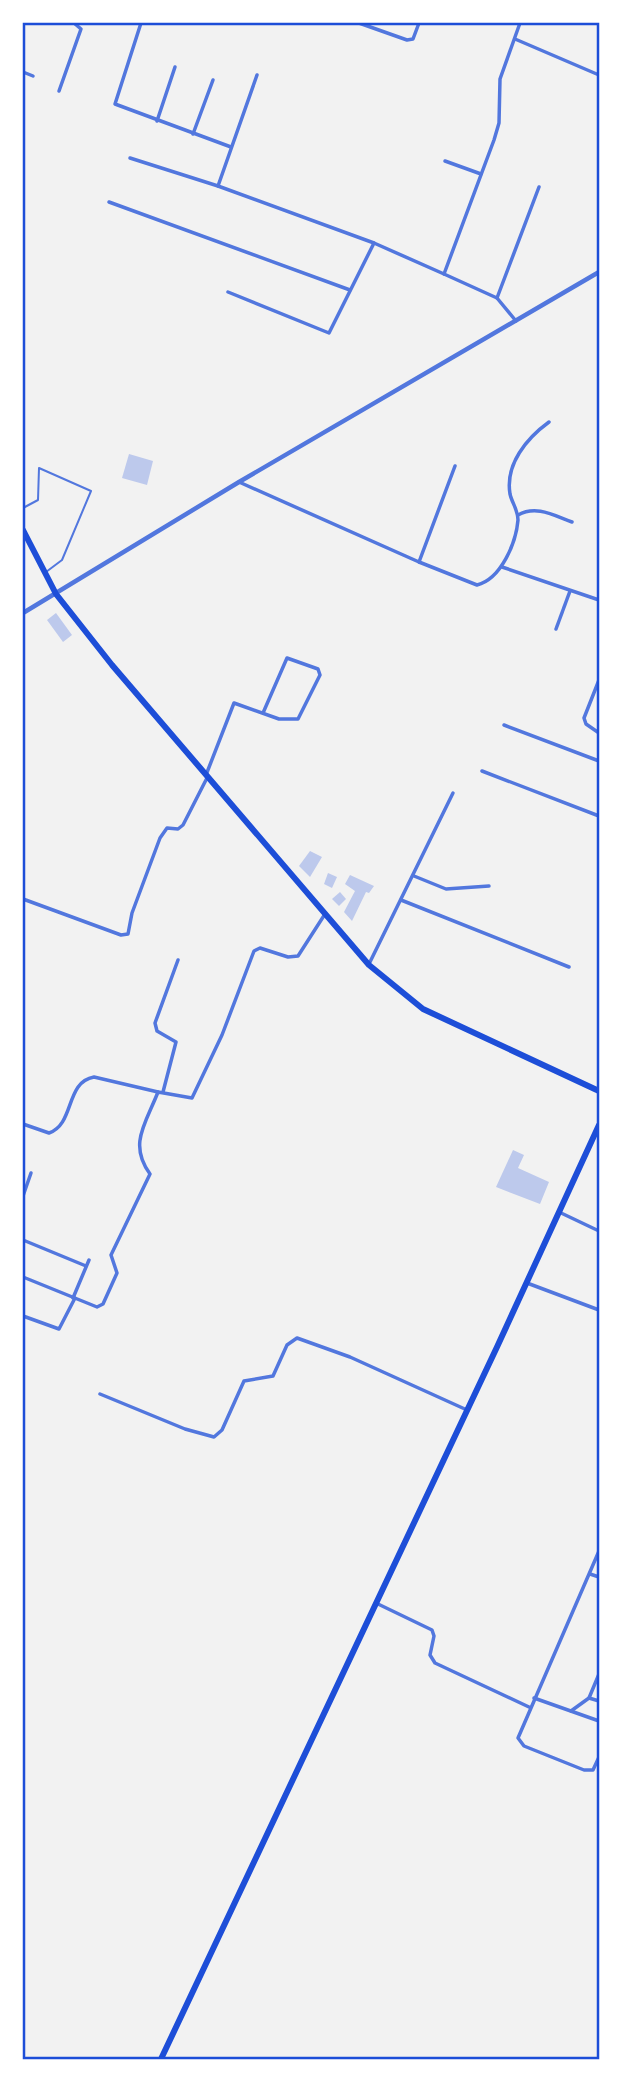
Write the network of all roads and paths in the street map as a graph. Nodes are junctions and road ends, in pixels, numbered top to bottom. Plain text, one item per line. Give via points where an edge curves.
1 (74, 23) edge
2 (141, 23) edge
3 (359, 23) edge
4 (419, 23) edge
5 (520, 23) edge
6 (515, 39) junction
7 (175, 67) dead end
8 (23, 72) edge
9 (257, 75) dead end
10 (599, 75) edge
11 (33, 76) dead end
12 (213, 80) dead end
13 (59, 91) dead end
14 (157, 121) junction
15 (193, 134) junction
16 (231, 147) junction
17 (130, 158) dead end
18 (445, 161) dead end
19 (481, 174) junction
20 (218, 186) junction
21 (539, 187) dead end
22 (109, 202) dead end
23 (374, 243) junction
24 (599, 272) edge
25 (444, 274) junction
26 (350, 290) junction
27 (228, 292) dead end
28 (497, 298) junction
29 (516, 321) junction
30 (550, 422) dead end
31 (455, 466) dead end
32 (239, 482) junction
33 (23, 508) edge
34 (518, 516) junction
35 (572, 523) dead end
36 (23, 530) edge
37 (419, 562) junction
38 (502, 567) junction
39 (45, 573) junction
40 (570, 591) junction
41 (56, 594) junction
42 (599, 600) edge
43 (23, 613) edge
44 (556, 629) dead end
45 (599, 680) edge
46 (263, 713) junction
47 (504, 725) dead end
48 (599, 733) edge
49 (599, 761) edge
50 (482, 771) dead end
51 (207, 775) junction
52 (453, 793) dead end
53 (599, 816) edge
54 (414, 876) junction
55 (489, 886) dead end
56 (23, 899) edge
57 (401, 900) junction
58 (325, 914) junction
59 (178, 961) dead end
60 (369, 965) junction
61 (569, 967) dead end
62 (599, 1091) edge
63 (161, 1092) junction
64 (23, 1124) edge
65 (599, 1125) edge
66 (31, 1173) dead end
67 (23, 1196) edge
68 (559, 1212) junction
69 (599, 1231) edge
70 (23, 1240) edge
71 (89, 1260) dead end
72 (86, 1266) junction
73 (23, 1277) edge
74 (527, 1283) junction
75 (74, 1298) junction
76 (599, 1310) edge
77 (23, 1316) edge
78 (100, 1394) dead end
79 (467, 1410) junction
80 (599, 1551) edge
81 (590, 1574) junction
82 (599, 1577) edge
83 (376, 1603) junction
84 (599, 1674) edge
85 (534, 1698) junction
86 (589, 1698) junction
87 (599, 1701) edge
88 (529, 1707) junction
89 (571, 1711) junction
90 (599, 1721) edge
91 (599, 1756) edge
92 (161, 2059) edge

1 - 13 street via 81,29
2 - 14 street via 115,104
3 - 4 street via 407,40 412,39
5 - 6 street
6 - 10 street
6 - 19 street via 500,79 499,123
7 - 14 street
8 - 11 street
9 - 16 street
12 - 15 street
14 - 15 street
15 - 16 street
16 - 20 street
17 - 20 street
18 - 19 street
19 - 25 street
20 - 23 street
21 - 28 street
22 - 26 street
23 - 25 street
23 - 26 street
24 - 29 street
25 - 28 street
26 - 27 street via 334,327 325,334
28 - 29 street
29 - 32 street
30 - 34 street via 516,457 510,492
31 - 37 street
32 - 37 street
32 - 41 street
33 - 39 lane via 38,500 39,468 91,491 62,560
34 - 35 street via 528,509
34 - 38 street
36 - 39 highway
37 - 38 street via 477,585
38 - 40 street
39 - 41 highway
40 - 42 street
40 - 44 street
41 - 43 street
41 - 51 highway
45 - 48 street via 584,718
46 - 46 street via 288,721 298,719 320,675 318,669 286,658
46 - 51 street via 239,703 232,706
47 - 49 street
50 - 53 street
51 - 56 street via 183,825 167,828 160,838 128,933 121,935
51 - 58 highway
52 - 54 street
54 - 55 street via 446,889
54 - 57 street
57 - 60 street
57 - 61 street
58 - 60 highway
58 - 63 street via 298,956 260,948 254,951 194,1096 184,1099
59 - 63 street via 155,1023 157,1031 176,1042
60 - 62 highway via 423,1009
63 - 64 street via 86,1078 79,1082 60,1128 49,1133
63 - 75 street via 136,1147 149,1174 148,1182 135,1199 111,1255 117,1273 100,1306
65 - 68 highway
66 - 67 street
68 - 69 street
68 - 74 highway
70 - 72 street
71 - 72 street
72 - 75 street
73 - 75 street
74 - 76 street
74 - 79 highway
75 - 77 street via 59,1329
78 - 79 street via 214,1437 222,1430 244,1381 273,1376 287,1345 297,1338
79 - 83 highway
80 - 81 street
81 - 82 street
81 - 85 street
83 - 88 street via 432,1630 430,1655 435,1663
83 - 92 highway
84 - 86 street
85 - 88 street
85 - 89 street
86 - 87 street
86 - 89 street
88 - 91 street via 519,1732 524,1746 589,1771
89 - 90 street

